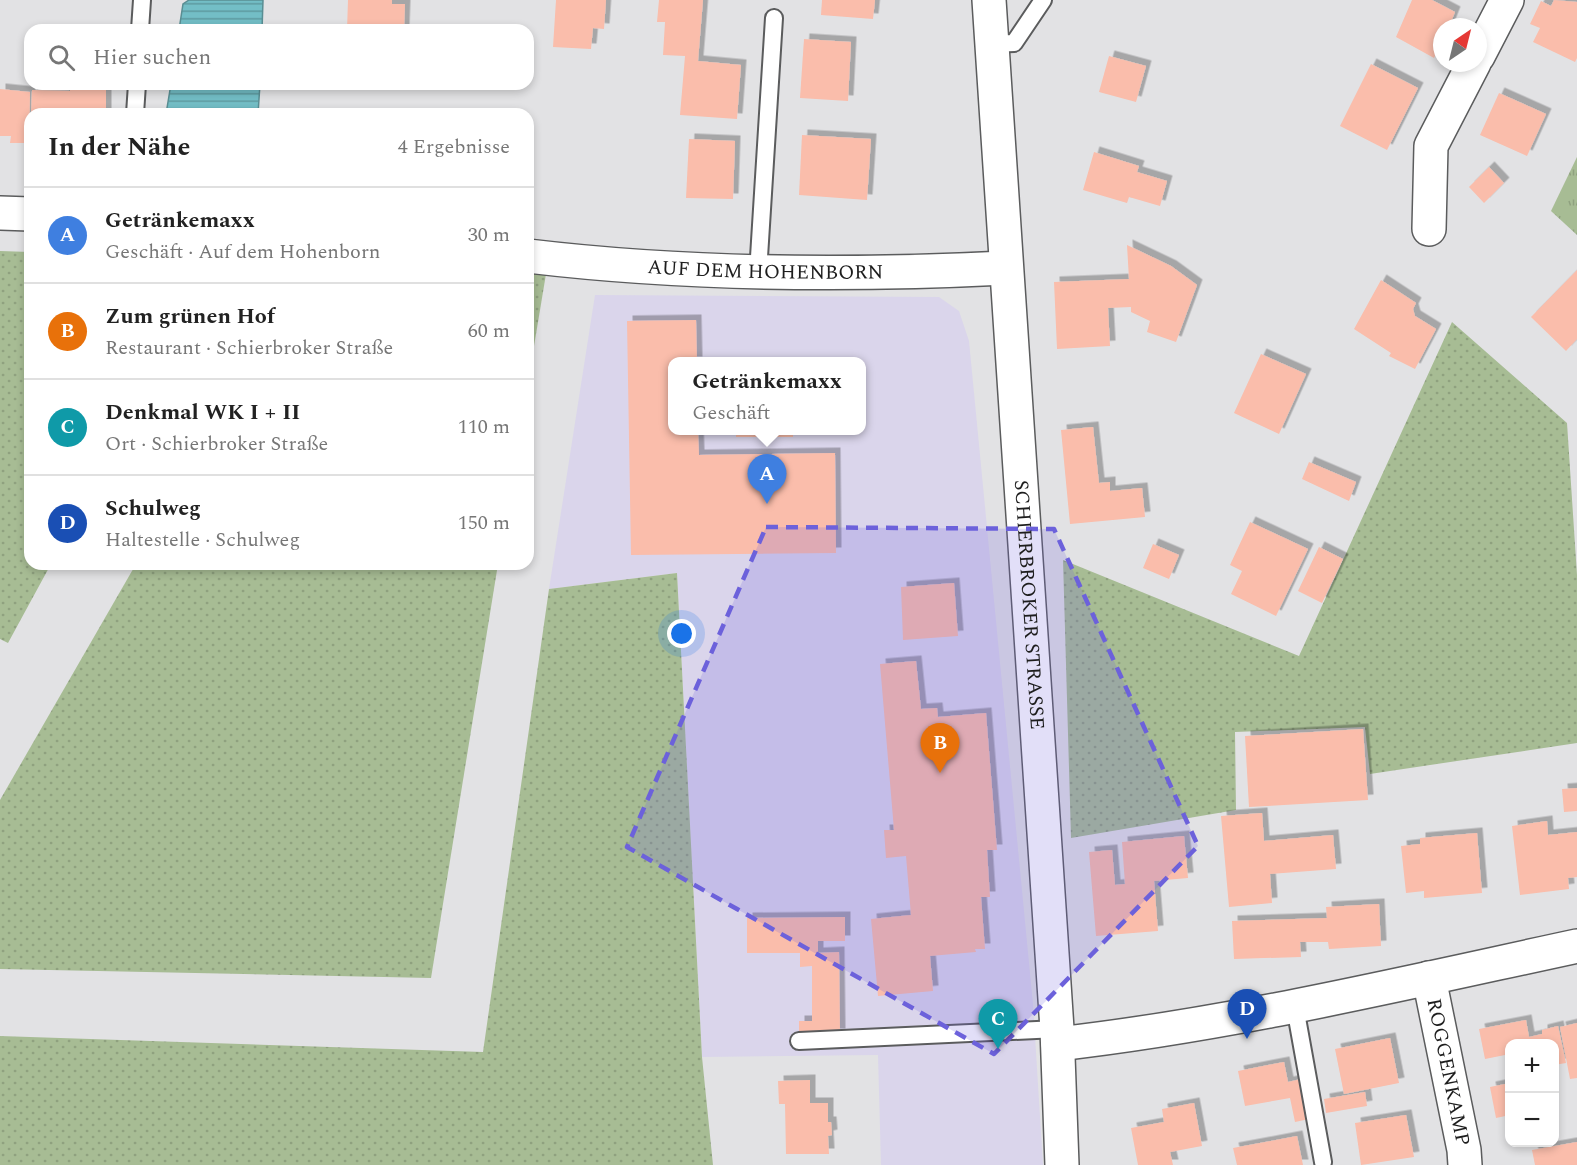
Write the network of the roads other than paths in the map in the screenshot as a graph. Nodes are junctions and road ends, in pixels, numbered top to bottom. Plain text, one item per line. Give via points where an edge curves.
1 (142, 0) edge
2 (989, 0) edge
3 (1043, 0) edge
4 (1508, 0) edge
5 (774, 18) dead end
6 (140, 24) edge
7 (1487, 39) edge
8 (992, 44) junction
9 (1469, 72) edge
10 (137, 90) edge
11 (135, 108) edge
12 (0, 213) edge
13 (24, 214) edge
14 (1430, 229) dead end
15 (534, 257) edge
16 (1005, 268) junction
17 (758, 273) junction
18 (1577, 946) edge
19 (1429, 978) junction
20 (1295, 1007) junction
21 (1058, 1037) junction
22 (799, 1041) dead end
23 (1323, 1162) dead end
24 (1062, 1165) edge
25 (1465, 1165) edge

1 - 6 lane
2 - 8 street, SCHIERBROKER STRASSE
3 - 8 lane via 1014,43
4 - 7 street
5 - 17 lane
8 - 16 street, SCHIERBROKER STRASSE
9 - 14 street via 1431,146
10 - 11 lane
12 - 13 street
15 - 17 street, AUF DEM HOHENBORN via 608,266
16 - 17 street, AUF DEM HOHENBORN
16 - 21 street, SCHIERBROKER STRASSE
18 - 19 street
19 - 20 street
19 - 25 street, ROGGENKAMP
20 - 21 street via 1178,1028
20 - 23 lane
21 - 22 lane
21 - 24 street, SCHIERBROKER STRASSE

